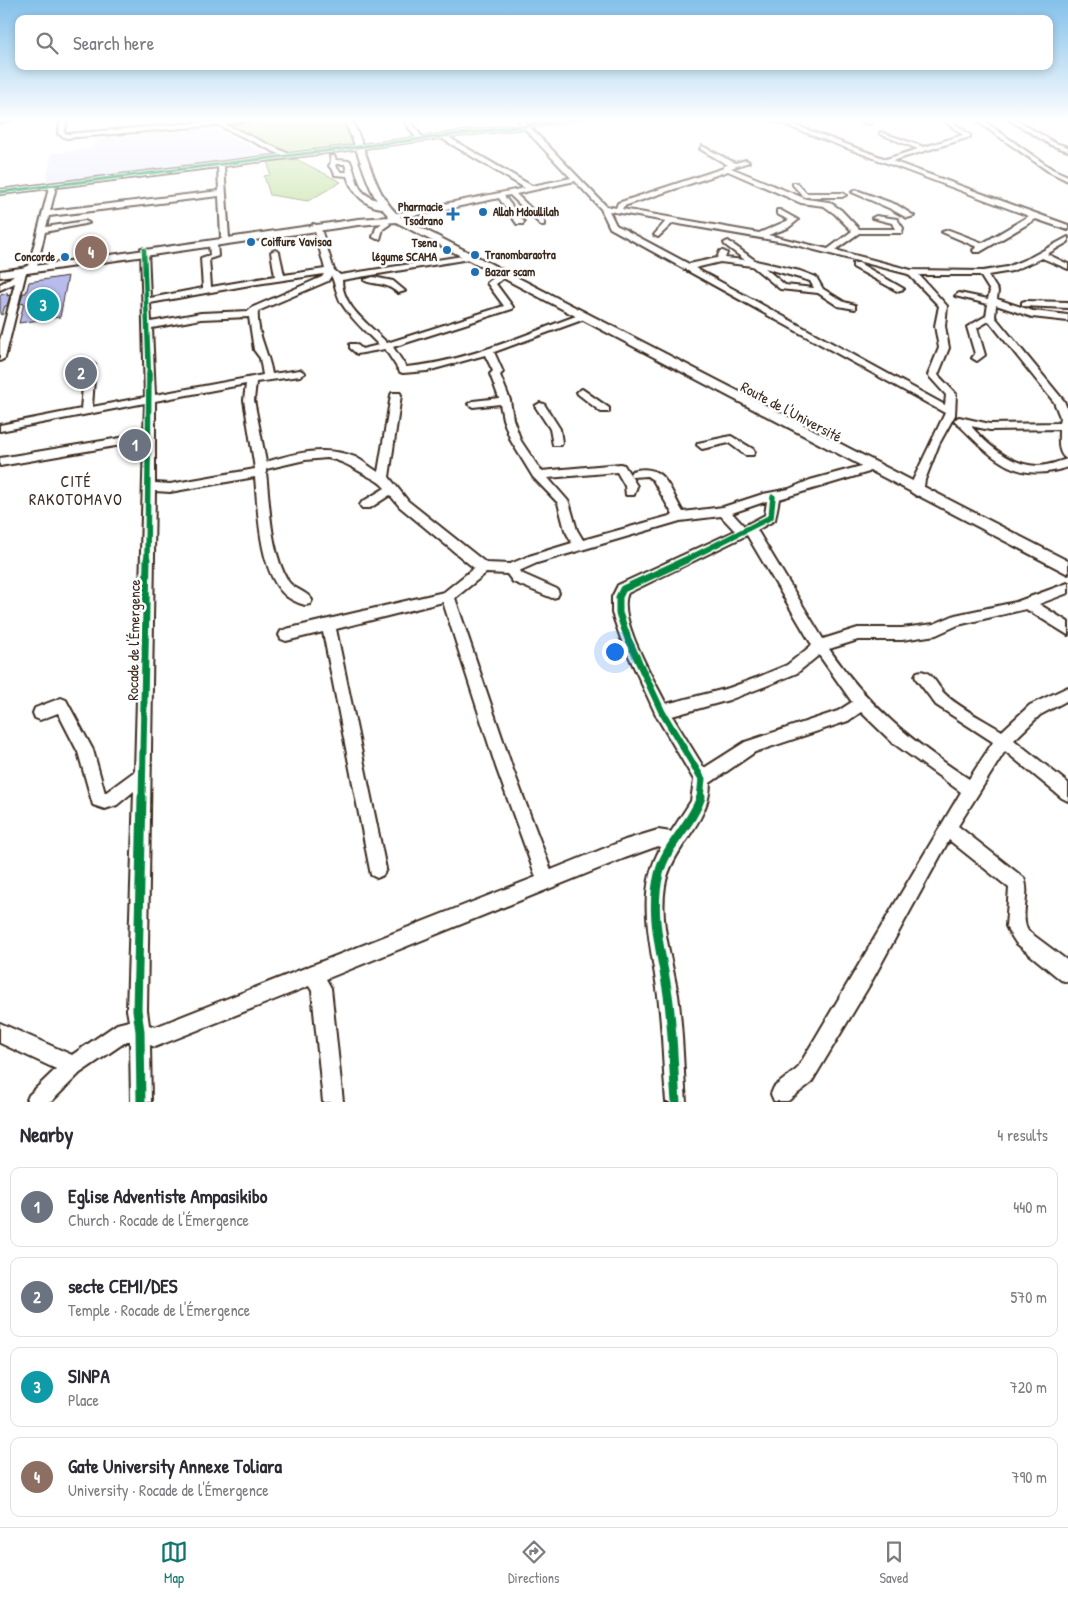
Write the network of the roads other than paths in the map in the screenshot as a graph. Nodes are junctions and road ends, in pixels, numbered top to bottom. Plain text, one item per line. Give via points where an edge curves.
1 (170, 170) edge
2 (221, 170) edge
3 (337, 170) edge
4 (369, 170) edge
5 (499, 170) edge
6 (568, 170) edge
7 (720, 170) edge
8 (738, 170) edge
9 (910, 170) edge
10 (1051, 170) edge
11 (350, 171) joint
12 (1068, 179) edge
13 (577, 180) junction
14 (795, 184) dead end
15 (53, 185) junction
16 (531, 189) junction
17 (0, 192) edge
18 (856, 192) dead end
19 (222, 193) junction
20 (513, 195) junction
21 (842, 195) dead end
22 (801, 196) junction
23 (502, 198) junction
24 (383, 206) junction
25 (604, 208) junction
26 (618, 210) junction
27 (780, 212) dead end
28 (46, 214) junction
29 (1035, 216) junction
30 (391, 218) junction
31 (876, 218) dead end
32 (672, 219) junction
33 (894, 221) junction
34 (520, 222) dead end
35 (85, 223) dead end
36 (541, 223) dead end
37 (317, 227) junction
38 (1068, 228) edge
39 (42, 230) junction
40 (739, 231) junction
41 (857, 231) junction
42 (946, 232) dead end
43 (377, 236) dead end
44 (658, 236) dead end
45 (761, 236) junction
46 (225, 238) junction
47 (1068, 239) edge
48 (728, 243) junction
49 (213, 244) junction
50 (144, 251) junction
51 (275, 252) dead end
52 (828, 252) junction
53 (1042, 255) junction
54 (469, 257) junction
55 (844, 257) junction
56 (720, 260) junction
57 (756, 264) junction
58 (33, 266) junction
59 (688, 267) junction
60 (1068, 267) edge
61 (22, 271) junction
62 (330, 271) junction
63 (0, 272) edge
64 (911, 272) junction
65 (983, 273) junction
66 (502, 275) junction
67 (280, 278) junction
68 (341, 278) junction
69 (0, 287) edge
70 (900, 289) dead end
71 (207, 290) junction
72 (401, 291) dead end
73 (820, 291) junction
74 (959, 296) dead end
75 (147, 301) junction
76 (993, 302) junction
77 (1025, 304) dead end
78 (1055, 304) junction
79 (1068, 305) edge
80 (852, 307) dead end
81 (253, 314) junction
82 (990, 317) junction
83 (1066, 317) edge
84 (579, 318) junction
85 (147, 326) junction
86 (3, 332) edge
87 (353, 346) dead end
88 (386, 346) junction
89 (488, 350) junction
90 (0, 358) edge
91 (977, 358) dead end
92 (90, 365) dead end
93 (300, 373) dead end
94 (268, 378) junction
95 (251, 380) junction
96 (582, 392) dead end
97 (396, 396) dead end
98 (150, 400) junction
99 (505, 400) junction
100 (473, 404) dead end
101 (540, 406) dead end
102 (605, 410) dead end
103 (86, 412) junction
104 (950, 413) junction
105 (961, 421) junction
106 (1066, 426) junction
107 (0, 428) edge
108 (149, 437) junction
109 (557, 442) dead end
110 (702, 445) dead end
111 (749, 452) dead end
112 (1068, 456) edge
113 (0, 462) edge
114 (1068, 463) edge
115 (620, 468) junction
116 (865, 469) junction
117 (261, 470) junction
118 (538, 474) junction
119 (383, 478) junction
120 (149, 487) junction
121 (391, 490) junction
122 (630, 492) dead end
123 (917, 492) junction
124 (773, 497) junction
125 (366, 505) dead end
126 (724, 511) junction
127 (680, 517) junction
128 (746, 530) junction
129 (580, 546) junction
130 (484, 568) junction
131 (1068, 568) edge
132 (511, 569) junction
133 (1068, 573) edge
134 (1068, 588) edge
135 (552, 593) dead end
136 (448, 596) junction
137 (305, 600) dead end
138 (1028, 604) junction
139 (328, 624) junction
140 (1068, 629) edge
141 (286, 635) dead end
142 (820, 646) junction
143 (922, 676) dead end
144 (1068, 693) edge
145 (862, 703) junction
146 (40, 712) dead end
147 (662, 712) junction
148 (1003, 740) junction
149 (143, 774) junction
150 (702, 779) junction
151 (971, 790) junction
152 (1068, 793) edge
153 (947, 828) junction
154 (674, 841) junction
155 (377, 869) dead end
156 (547, 882) junction
157 (1068, 973) edge
158 (314, 975) junction
159 (140, 1031) junction
160 (0, 1033) edge
161 (72, 1066) junction
162 (781, 1094) dead end
163 (36, 1102) edge
164 (141, 1102) edge
165 (333, 1102) edge
166 (676, 1102) edge

1 - 15 street
2 - 19 street
3 - 11 street via 337,174
4 - 24 main road
5 - 16 street
6 - 13 street
7 - 26 street via 621,205
8 - 22 street
9 - 29 street
10 - 12 street
11 - 24 street via 352,184 361,196
13 - 16 street
13 - 25 street
14 - 22 street
15 - 17 street
15 - 28 street
16 - 20 street
16 - 30 street
18 - 33 street via 910,216
19 - 28 street
19 - 46 street
20 - 23 street
20 - 36 street
21 - 22 street
22 - 41 street via 830,206
23 - 30 street via 424,216
23 - 34 street
24 - 30 main road, Route de l'Université
25 - 26 street
25 - 59 street via 613,226
26 - 32 street
27 - 45 street via 794,220
28 - 39 street
29 - 38 street
29 - 42 street via 980,248
30 - 37 main road
30 - 43 street via 380,228
30 - 54 main road, Route de l'Université
31 - 33 street
32 - 40 street
32 - 44 street
33 - 41 street via 899,231
35 - 39 street
37 - 46 main road
37 - 49 main road
37 - 62 street
39 - 58 street
40 - 45 street
40 - 48 street
41 - 52 street
45 - 52 street
46 - 50 main road
47 - 53 street
48 - 56 street
48 - 57 street
49 - 50 main road
49 - 71 street via 214,256 205,258
50 - 58 main road
50 - 61 main road
50 - 75 street, Rocade de l'Émergence
51 - 67 street
52 - 55 street
53 - 60 street
53 - 65 street via 1009,269
54 - 66 main road, Route de l'Université
54 - 68 street
55 - 64 street
55 - 70 street via 847,262
56 - 57 street
56 - 59 street
57 - 73 street via 783,287
57 - 73 street via 813,279
58 - 61 street
58 - 63 main road
59 - 104 street
61 - 63 main road
61 - 69 street via 17,279
61 - 86 street
62 - 67 street
62 - 68 street
62 - 81 street via 325,279 304,291 260,306
64 - 65 street
64 - 104 street via 943,306 940,326 944,348 934,375 951,394
65 - 76 street via 994,291
66 - 84 main road, Route de l'Université
66 - 88 street via 491,283 509,306
66 - 123 main road, Route de l'Université via 512,277
67 - 71 street
68 - 72 street via 383,279
68 - 88 street via 337,282 344,304
71 - 75 street
73 - 80 street
74 - 76 street
75 - 85 street, Rocade de l'Émergence
76 - 82 street
76 - 83 street via 1032,314
77 - 78 street
78 - 79 street
78 - 83 street
81 - 85 street via 201,316
81 - 94 street
82 - 91 street via 972,327 981,350
82 - 106 street via 1054,393
84 - 89 street
84 - 116 main road, Route de l'Université
85 - 98 street, Rocade de l'Émergence
86 - 90 street
87 - 88 street via 360,352
88 - 89 street via 400,367 409,370
89 - 99 street
92 - 103 street
93 - 94 street
94 - 95 street
95 - 98 street
95 - 117 street via 249,400
96 - 102 street
97 - 119 street
98 - 103 street
98 - 108 street, Rocade de l'Émergence
99 - 100 street
99 - 118 street via 516,442
101 - 109 street via 555,429
103 - 107 street
104 - 105 street
104 - 123 street via 934,444
105 - 106 street via 990,427
105 - 114 street via 987,449 1020,469 1054,468
106 - 112 street via 1064,443
108 - 113 street
108 - 120 street, Rocade de l'Émergence
110 - 111 street via 730,439
115 - 118 street
115 - 122 street via 631,486
115 - 127 street via 627,465 638,479 649,472 657,477
116 - 124 street
116 - 133 main road, Route de l'Université
117 - 119 street via 291,457 324,456 349,459 374,476
117 - 120 street via 170,488
117 - 137 street via 264,512 279,576 286,589
118 - 129 street via 563,502 571,530
119 - 121 street
120 - 149 street, Rocade de l'Émergence
121 - 125 street
121 - 130 street
123 - 131 main road, Route de l'Université
124 - 126 street
124 - 128 street via 771,517
126 - 127 street
126 - 128 street
127 - 129 street
128 - 142 street
128 - 147 street via 623,589 619,597 620,614 628,639
129 - 132 street via 533,559
130 - 132 street
130 - 136 street
132 - 135 street via 518,578
134 - 138 street
136 - 139 street
136 - 156 street via 504,766
138 - 140 street
138 - 142 street via 955,620 936,629 902,634 858,634
139 - 141 street
139 - 155 street
142 - 145 street
142 - 147 street via 792,670 729,694
143 - 148 street via 940,700
144 - 148 street via 1035,710
145 - 150 street via 842,716 750,747
145 - 151 street via 914,751
146 - 149 street via 61,705 85,750 99,798 111,799
147 - 150 street
148 - 151 street
148 - 152 street
149 - 159 street, Rocade de l'Émergence via 137,1010
150 - 154 street via 701,802
151 - 153 street
153 - 157 street via 1018,884 1015,926 1022,937
153 - 162 street via 804,1076
154 - 156 street via 658,838
154 - 166 street via 659,870 653,904 668,996
156 - 158 street
158 - 159 street via 155,1037
158 - 165 street via 321,988
159 - 161 street via 124,1030
159 - 164 street, Rocade de l'Émergence
160 - 161 street
161 - 163 street

